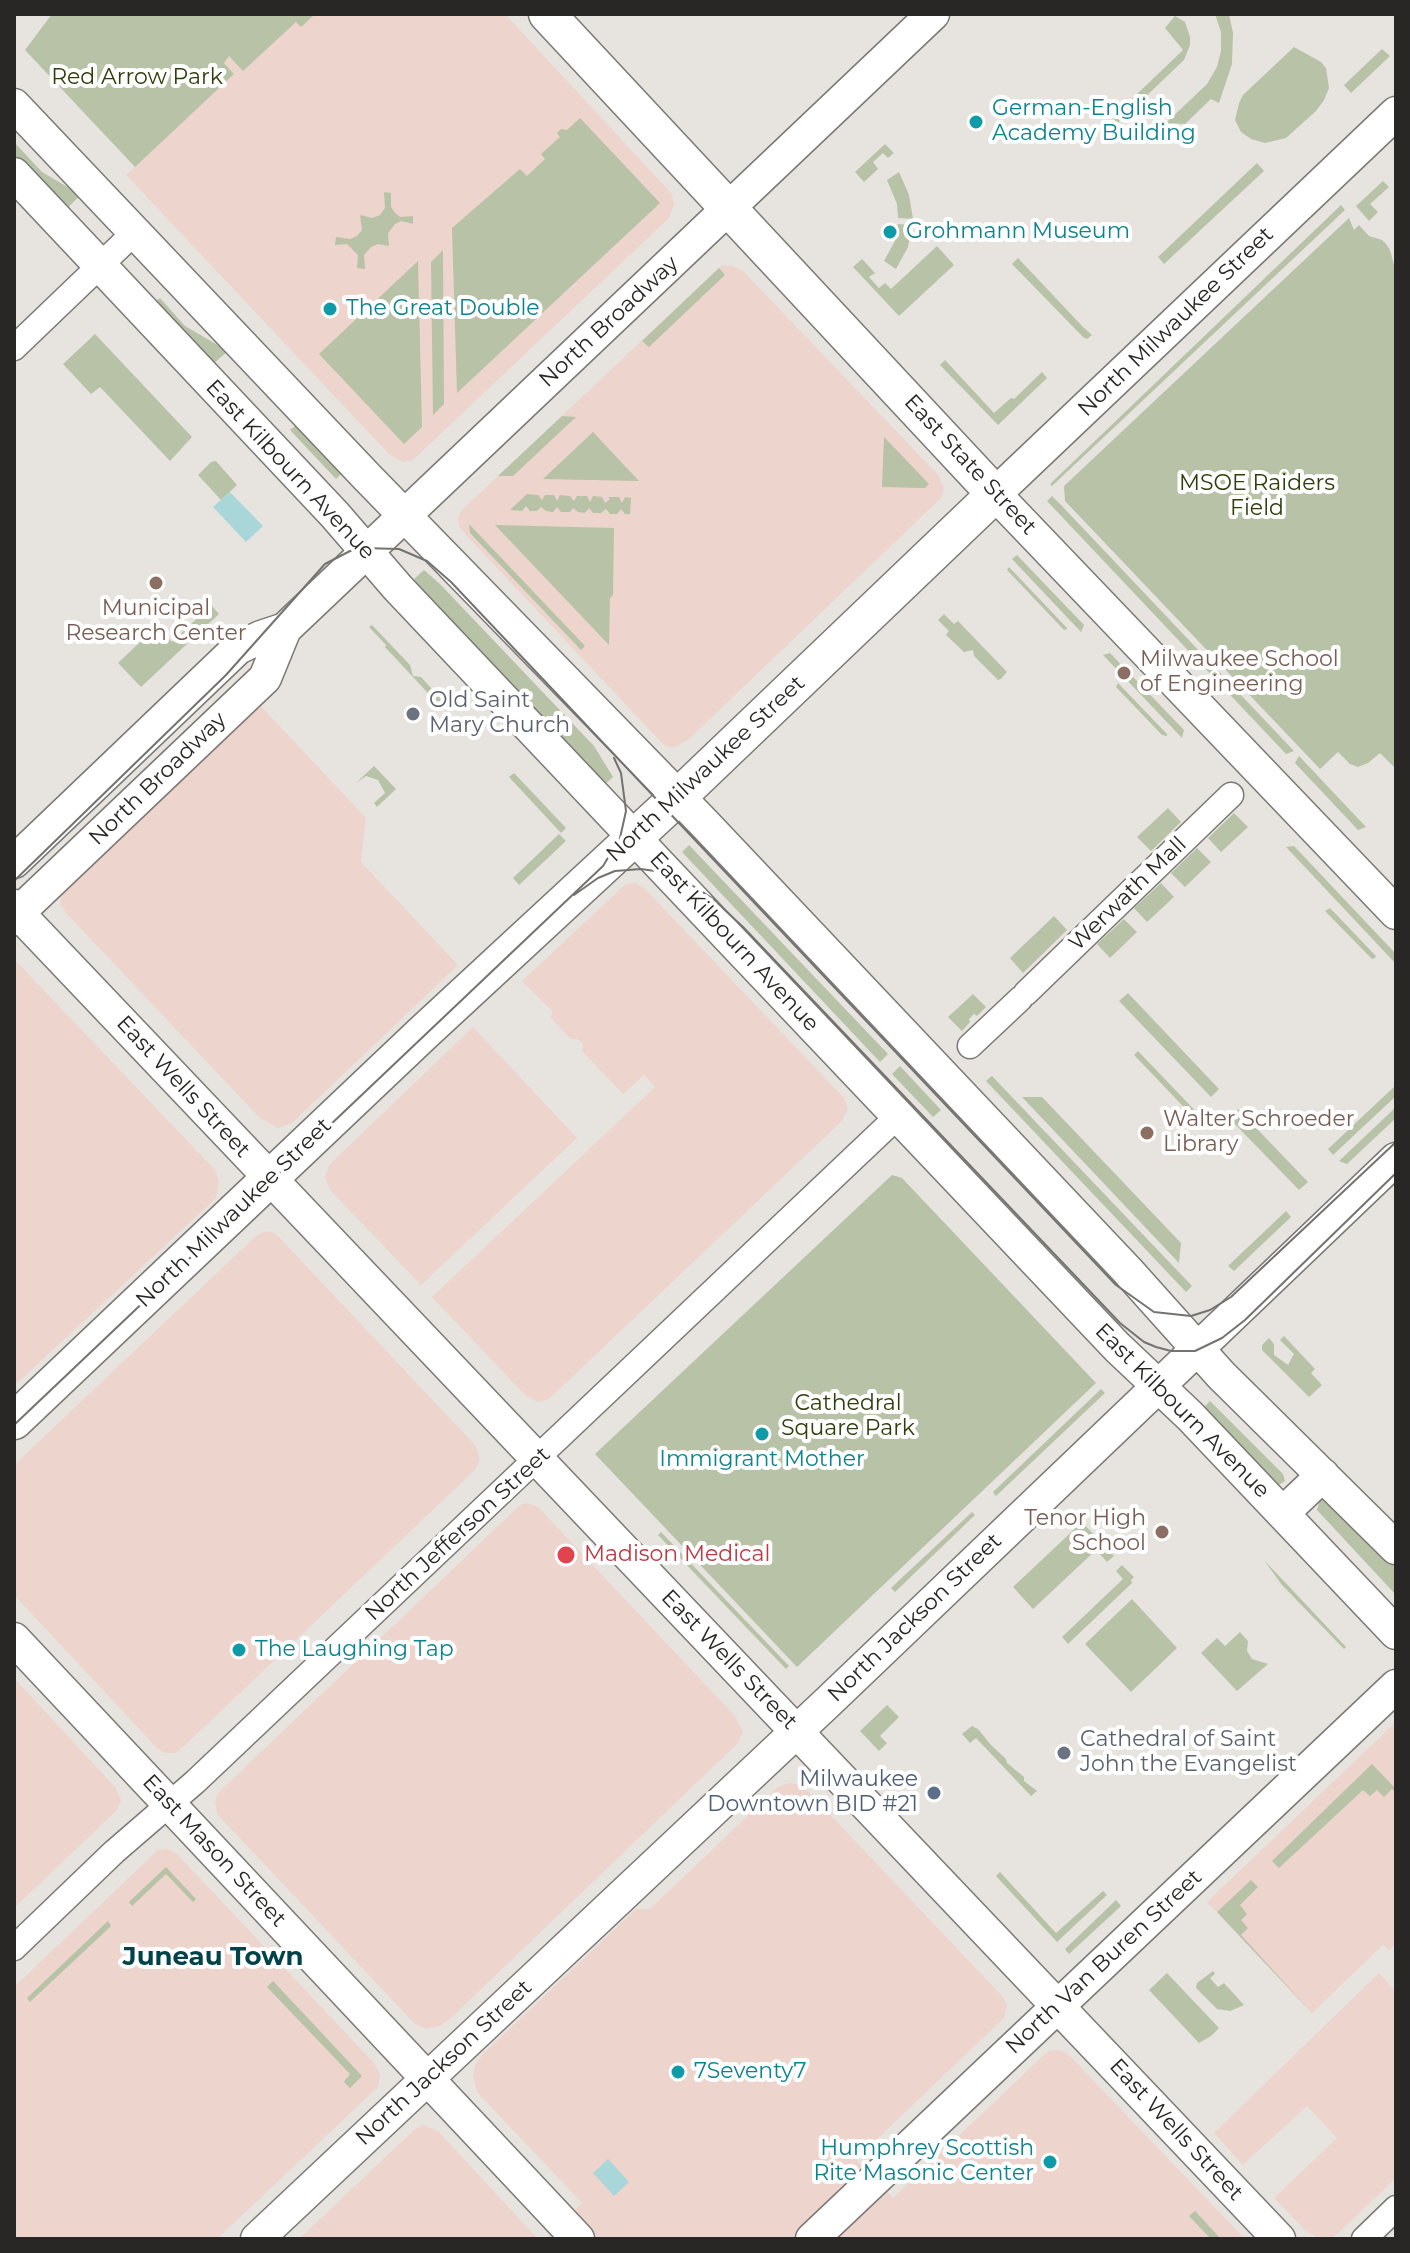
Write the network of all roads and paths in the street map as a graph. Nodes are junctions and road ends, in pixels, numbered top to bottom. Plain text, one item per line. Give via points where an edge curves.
1 (547, 14) edge
2 (933, 14) edge
3 (14, 105) edge
4 (1396, 113) edge
5 (14, 174) edge
6 (729, 209) junction
7 (135, 232) junction
8 (100, 266) junction
9 (14, 348) edge
10 (273, 377) junction
11 (237, 412) junction
12 (995, 494) junction
13 (405, 516) junction
14 (366, 552) junction
15 (285, 629) junction
16 (1231, 795) dead end
17 (678, 797) junction
18 (634, 837) junction
19 (14, 862) edge
20 (15, 913) edge
21 (1396, 913) edge
22 (970, 1046) dead end
23 (898, 1116) junction
24 (1396, 1159) edge
25 (270, 1179) junction
26 (1198, 1348) junction
27 (1157, 1385) junction
28 (14, 1421) edge
29 (537, 1459) junction
30 (1323, 1475) junction
31 (1283, 1513) junction
32 (1396, 1548) edge
33 (1396, 1633) edge
34 (14, 1639) edge
35 (1396, 1686) edge
36 (797, 1731) junction
37 (170, 1803) junction
38 (14, 1948) edge
39 (1058, 2006) junction
40 (428, 2078) junction
41 (1396, 2208) edge
42 (257, 2239) edge
43 (578, 2239) edge
44 (812, 2239) edge
45 (1279, 2239) edge
46 (1364, 2239) edge

1 - 6 main road, East State Street
2 - 6 main road, North Broadway
3 - 7 main road
4 - 12 main road, North Milwaukee Street
5 - 8 main road, East Kilbourn Avenue
6 - 12 main road, East State Street
6 - 13 main road, North Broadway
7 - 8 street
7 - 10 main road
8 - 9 street
8 - 11 main road, East Kilbourn Avenue
10 - 11 main road
10 - 13 main road
11 - 14 main road, East Kilbourn Avenue
12 - 17 main road, North Milwaukee Street
12 - 21 main road, East State Street
13 - 14 main road, North Broadway
13 - 17 main road
14 - 15 main road, North Broadway
14 - 18 main road, East Kilbourn Avenue
15 - 19 main road, North Broadway via 238,648
15 - 20 main road, North Broadway via 265,678
16 - 22 street, Werwath Mall
17 - 18 main road, North Milwaukee Street
17 - 26 main road
18 - 23 main road, East Kilbourn Avenue
18 - 25 main road, North Milwaukee Street
20 - 25 main road, East Wells Street
23 - 27 main road, East Kilbourn Avenue
23 - 29 street, North Jefferson Street
24 - 26 main road, North Jackson Street
25 - 28 main road, North Milwaukee Street
25 - 29 main road, East Wells Street
26 - 27 main road, North Jackson Street
26 - 30 main road
27 - 31 main road, East Kilbourn Avenue
27 - 36 main road, North Jackson Street
29 - 36 main road, East Wells Street
29 - 37 street, North Jefferson Street
30 - 31 main road
30 - 32 main road
31 - 33 main road, East Kilbourn Avenue
34 - 37 main road, East Mason Street
35 - 39 main road, North Van Buren Street
36 - 39 main road, East Wells Street
36 - 40 main road, North Jackson Street
37 - 38 street, North Jefferson Street
37 - 40 main road, East Mason Street
39 - 44 main road, North Van Buren Street
39 - 45 main road, East Wells Street
40 - 42 main road, North Jackson Street
40 - 43 main road, East Mason Street
41 - 46 street

